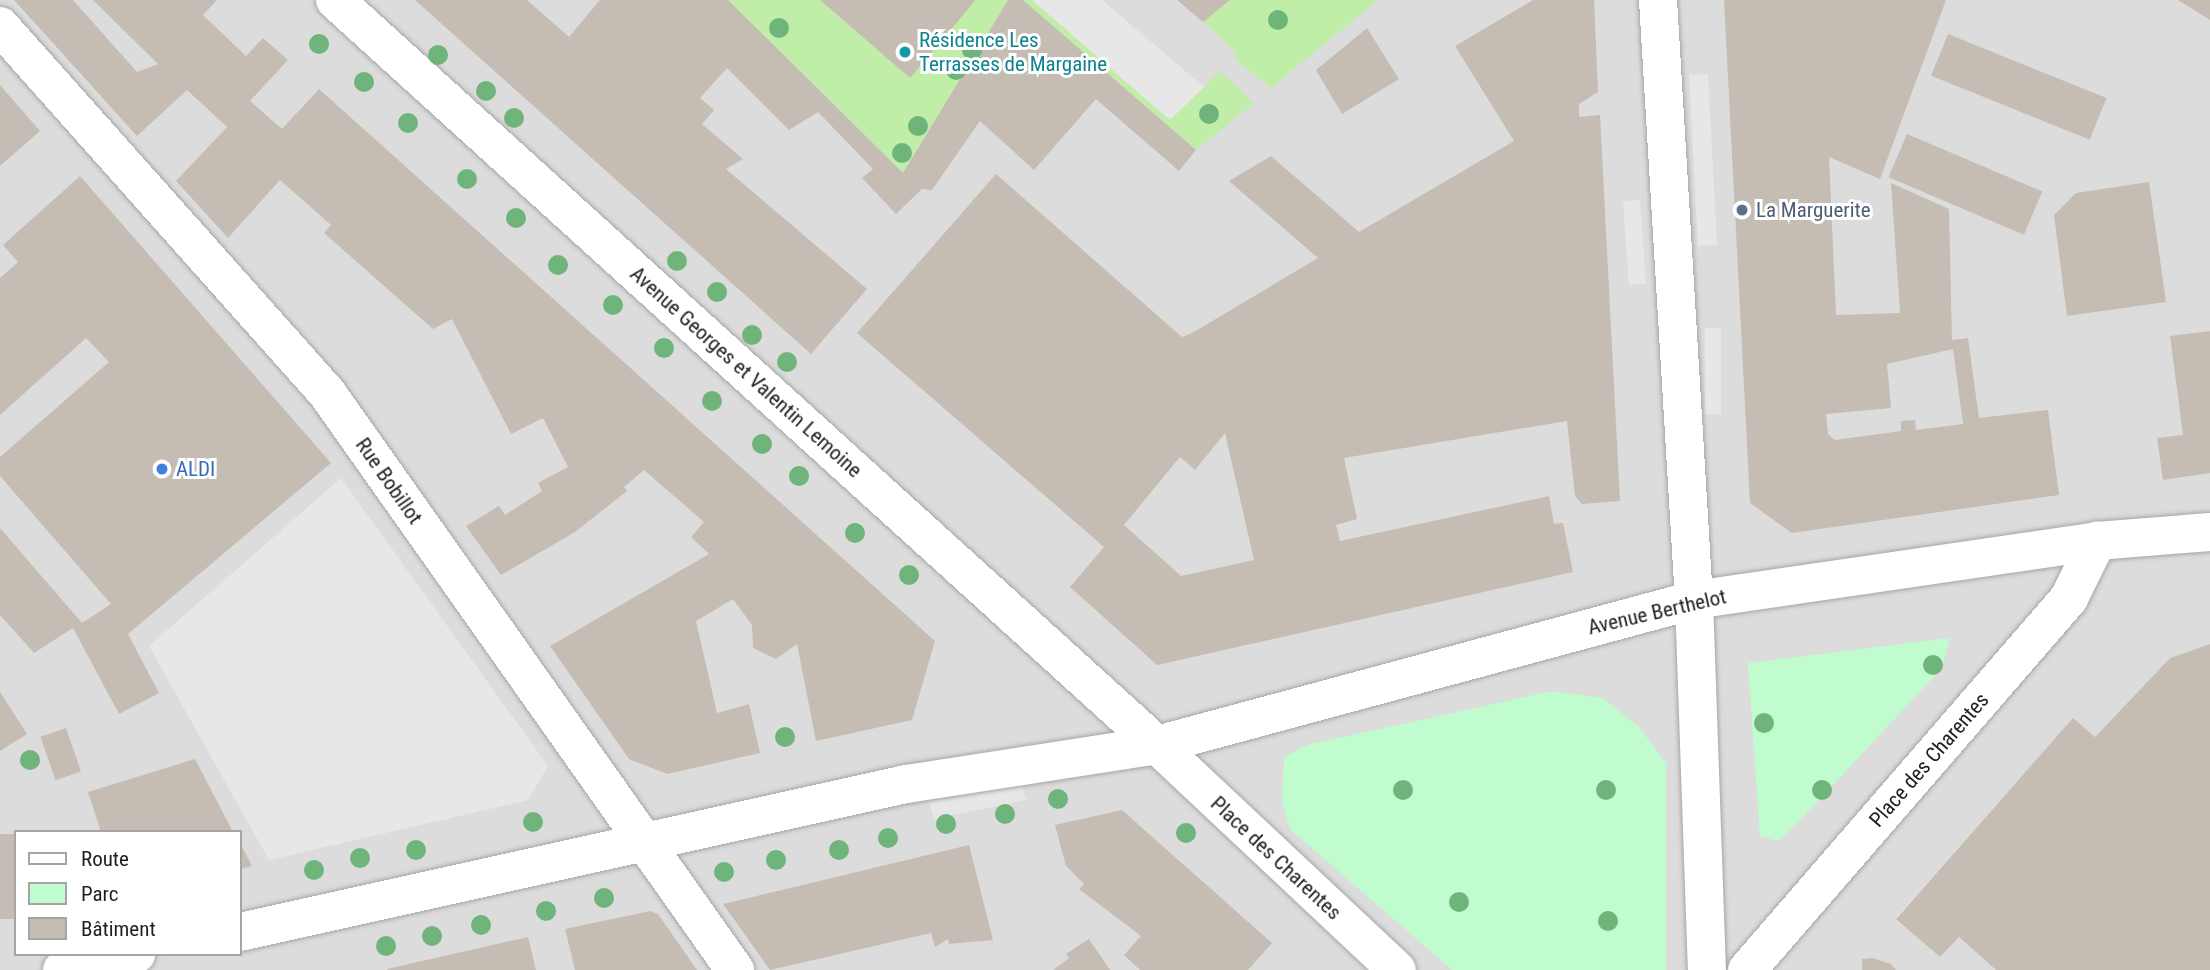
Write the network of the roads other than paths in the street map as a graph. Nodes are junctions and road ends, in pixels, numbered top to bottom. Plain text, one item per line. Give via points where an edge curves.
1 (335, 0) edge
2 (1658, 0) edge
3 (0, 26) edge
4 (2210, 532) edge
5 (2096, 541) junction
6 (1695, 600) junction
7 (1157, 745) junction
8 (645, 845) junction
9 (242, 932) edge
10 (127, 956) edge
11 (62, 970) edge
12 (735, 970) edge
13 (1397, 970) edge
14 (1707, 970) edge
15 (1747, 970) edge

1 - 7 street, Avenue Georges et Valentin Lemoine
2 - 6 street
3 - 8 street, Rue Bobillot via 327,393
4 - 5 street, Avenue Berthelot
5 - 6 street, Avenue Berthelot
5 - 15 street, Place des Charentes via 2069,598
6 - 7 street, Avenue Berthelot
6 - 14 street
7 - 8 street, Avenue Berthelot via 906,784
7 - 13 street, Place des Charentes
8 - 9 street, Avenue Berthelot
8 - 12 street, Rue Bobillot
10 - 11 street

